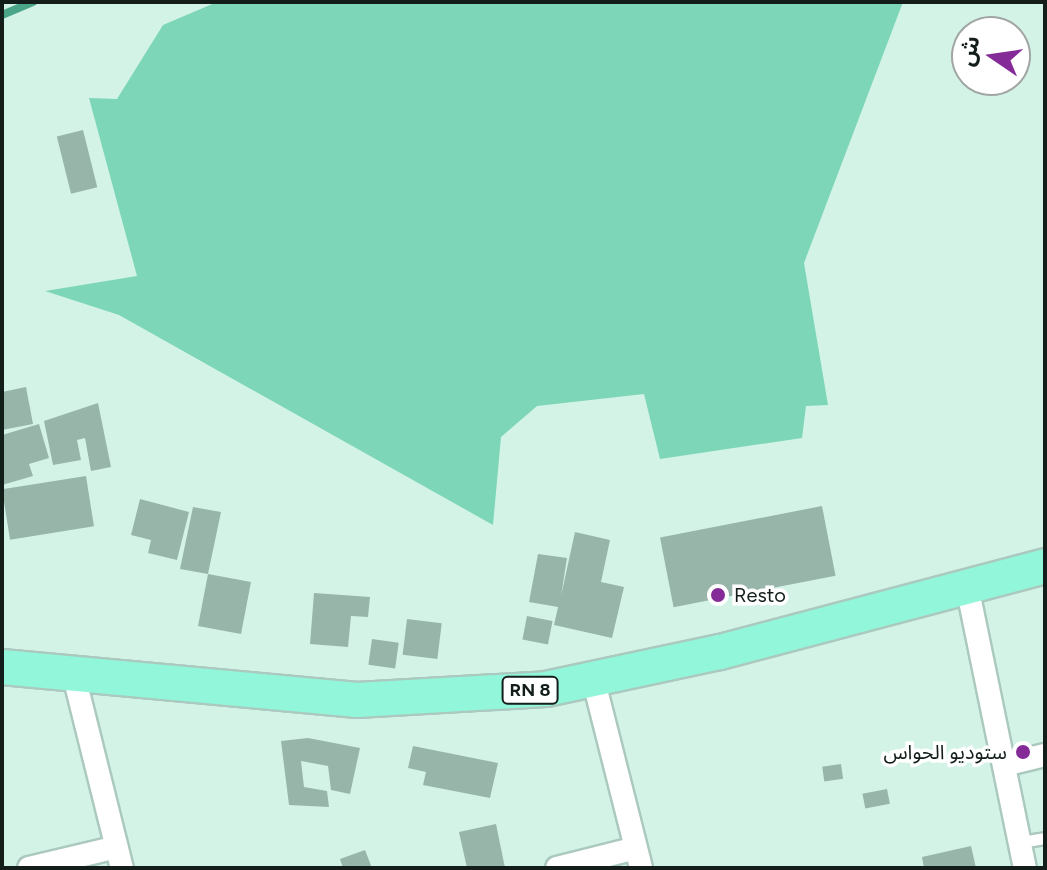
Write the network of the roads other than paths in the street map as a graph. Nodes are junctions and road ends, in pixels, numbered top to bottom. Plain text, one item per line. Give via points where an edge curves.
1 (1045, 566) edge
2 (967, 586) junction
3 (2, 667) edge
4 (74, 676) junction
5 (593, 678) junction
6 (1045, 755) edge
7 (1004, 765) junction
8 (1045, 838) edge
9 (1020, 842) junction
10 (120, 858) edge
11 (639, 858) edge
12 (29, 868) edge
13 (557, 868) edge
14 (1025, 868) edge

1 - 2 main road, RN 8
2 - 5 main road, RN 8 via 720,652
2 - 7 street
3 - 4 main road, RN 8
4 - 5 main road, RN 8 via 357,700 546,689
4 - 10 street
5 - 11 street
6 - 7 street
7 - 9 street
8 - 9 lane
9 - 14 street
10 - 12 street
11 - 13 street

